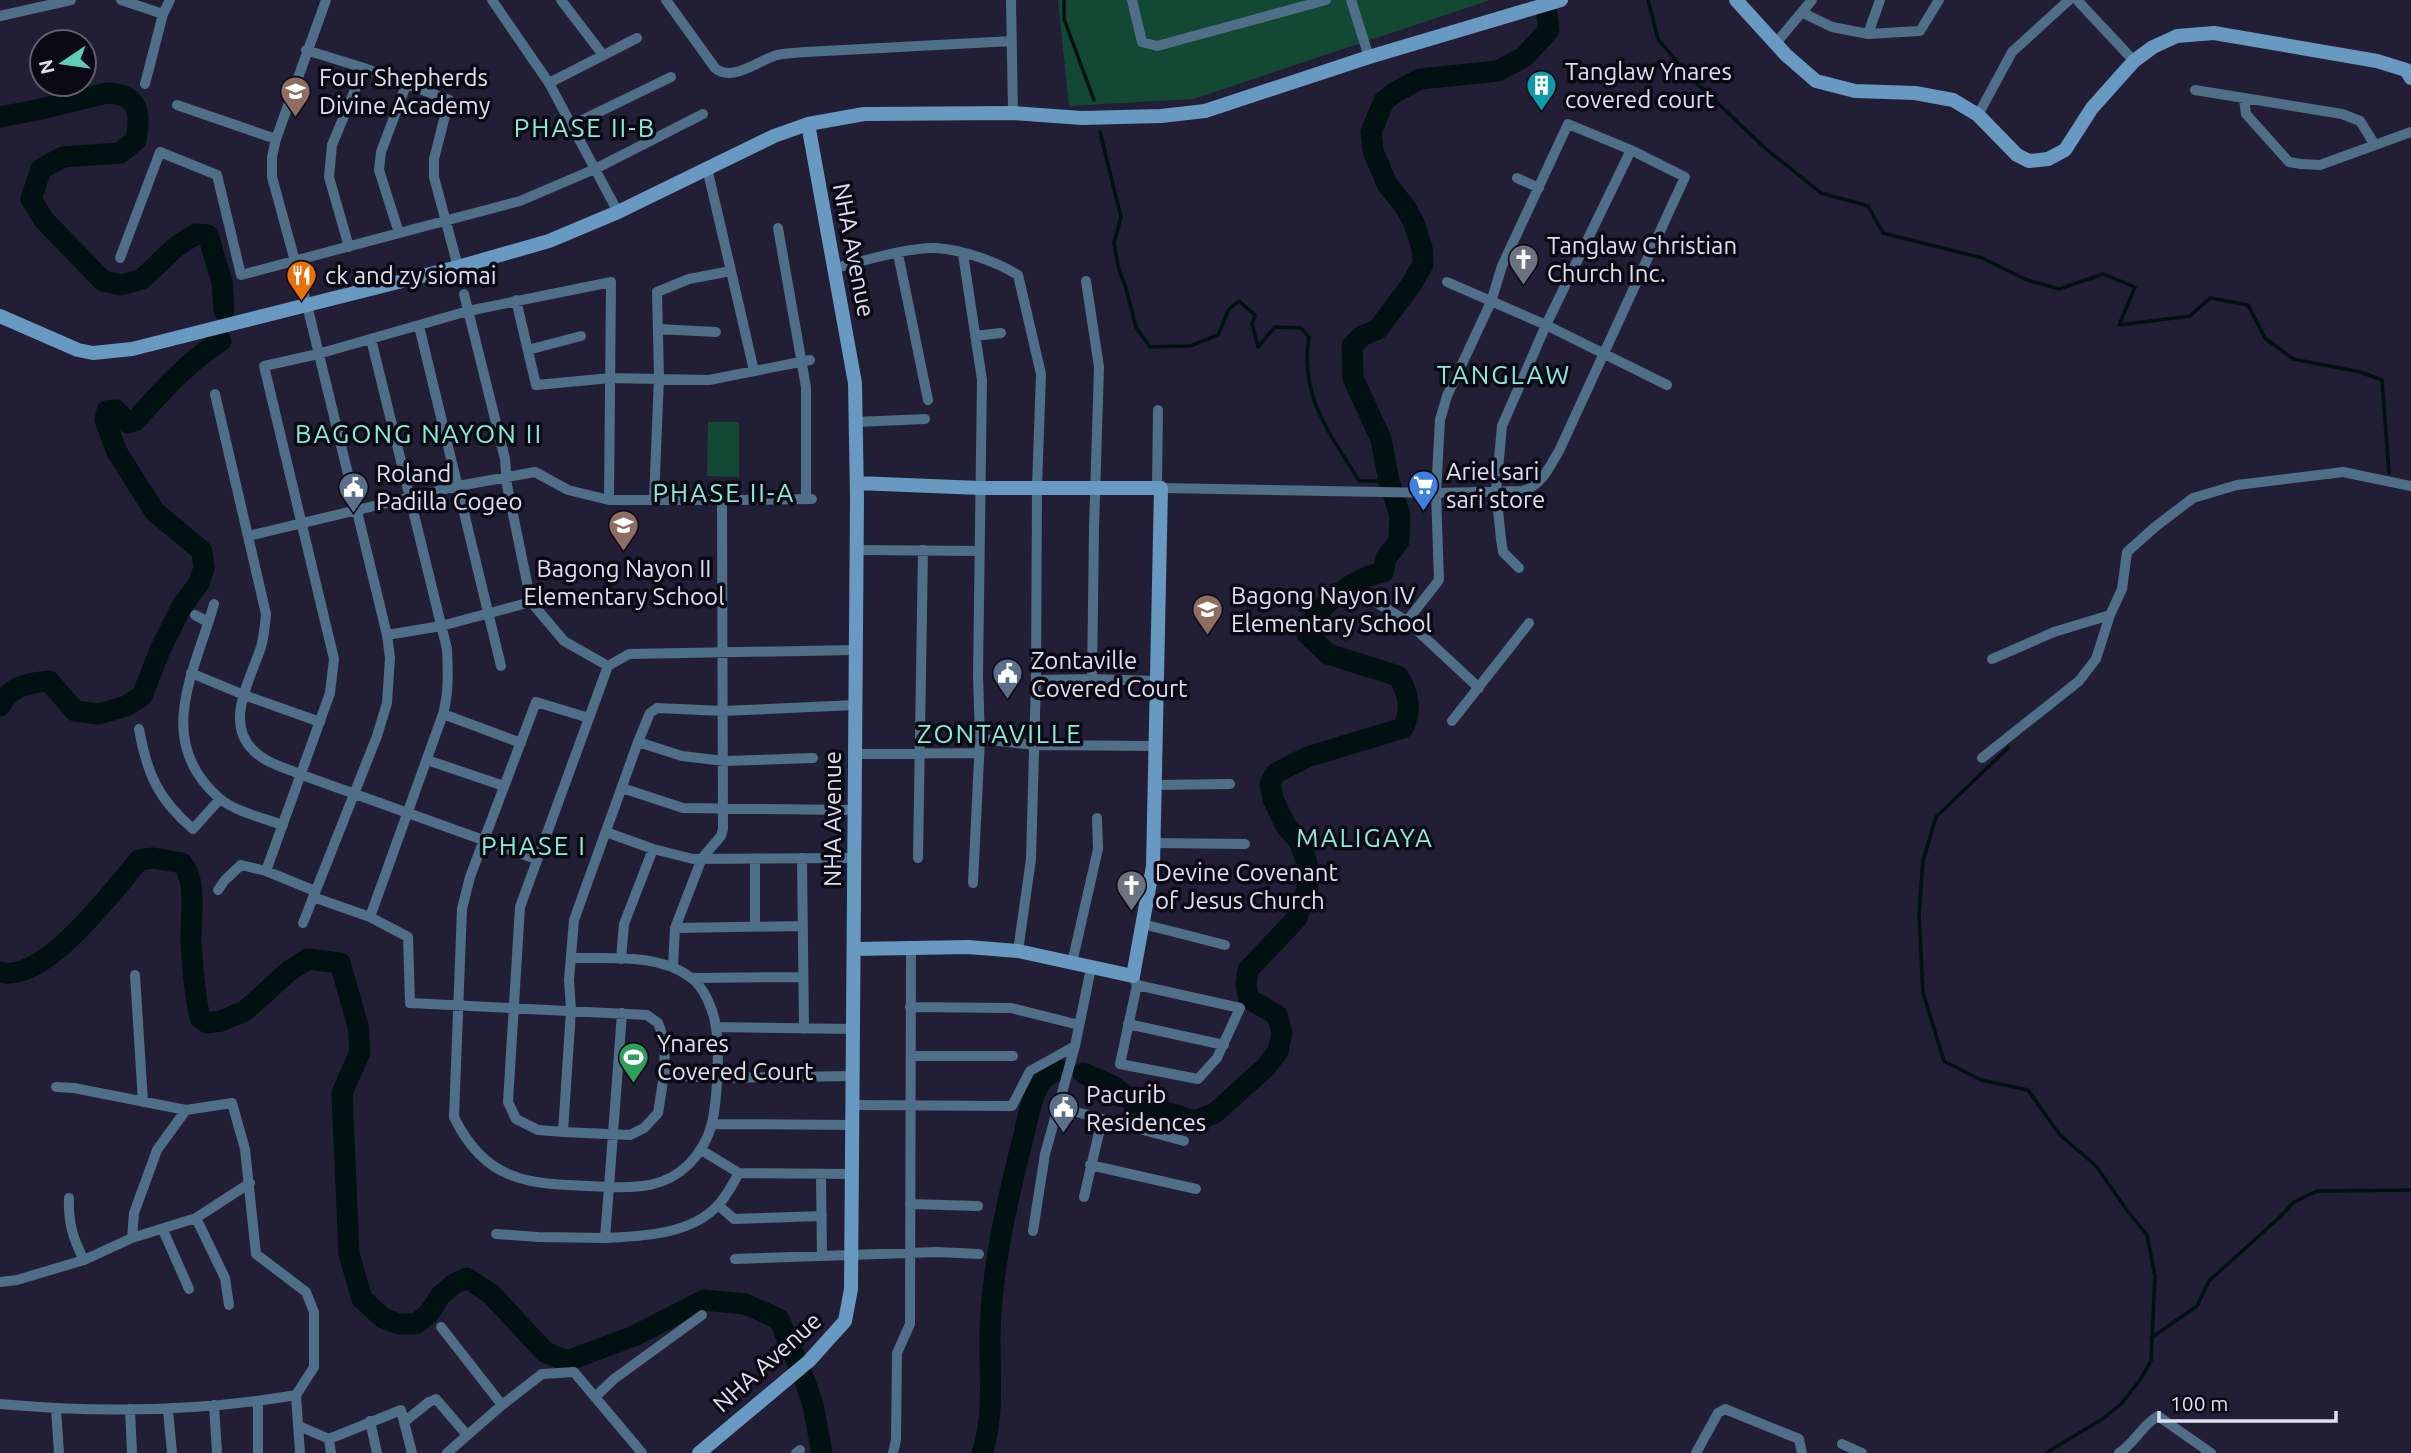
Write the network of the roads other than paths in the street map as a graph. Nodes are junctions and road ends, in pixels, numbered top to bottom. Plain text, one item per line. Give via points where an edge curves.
1 (71, 0) edge
2 (121, 0) edge
3 (170, 0) edge
4 (326, 0) edge
5 (492, 0) edge
6 (561, 0) edge
7 (666, 0) edge
8 (1011, 0) edge
9 (1132, 0) edge
10 (1326, 0) edge
11 (1351, 0) edge
12 (1562, 0) edge
13 (1736, 0) edge
14 (1812, 0) edge
15 (1880, 0) edge
16 (1939, 0) edge
17 (2069, 0) edge
18 (2077, 0) edge
19 (1803, 13) junction
20 (163, 14) junction
21 (0, 16) edge
22 (1868, 34) junction
23 (637, 37) dead end
24 (1012, 41) junction
25 (1776, 43) junction
26 (306, 50) junction
27 (603, 55) junction
28 (1369, 57) junction
29 (2134, 61) junction
30 (364, 68) junction
31 (2409, 72) edge
32 (671, 77) dead end
33 (549, 83) junction
34 (145, 84) dead end
35 (406, 85) junction
36 (2195, 90) dead end
37 (2244, 99) junction
38 (177, 106) dead end
39 (703, 114) dead end
40 (1013, 114) junction
41 (1978, 115) junction
42 (808, 124) junction
43 (572, 125) junction
44 (2411, 132) edge
45 (276, 139) junction
46 (2375, 145) junction
47 (1631, 150) junction
48 (707, 168) junction
49 (595, 169) junction
50 (1517, 178) dead end
51 (1539, 188) junction
52 (618, 212) junction
53 (447, 221) junction
54 (778, 228) dead end
55 (399, 233) junction
56 (349, 247) junction
57 (898, 254) junction
58 (963, 254) junction
59 (120, 258) dead end
60 (295, 261) junction
61 (458, 267) junction
62 (835, 268) junction
63 (730, 271) junction
64 (1086, 281) dead end
65 (1447, 282) dead end
66 (464, 294) dead end
67 (516, 300) junction
68 (1491, 303) junction
69 (307, 305) junction
70 (468, 311) junction
71 (0, 316) edge
72 (1546, 325) junction
73 (419, 326) junction
74 (658, 329) junction
75 (716, 332) dead end
76 (1001, 333) dead end
77 (582, 336) dead end
78 (975, 336) junction
79 (371, 339) junction
80 (528, 350) junction
81 (318, 354) junction
82 (1604, 354) junction
83 (806, 361) junction
84 (754, 371) junction
85 (659, 377) junction
86 (611, 378) junction
87 (1667, 385) dead end
88 (215, 394) dead end
89 (928, 400) dead end
90 (1158, 410) dead end
91 (925, 419) dead end
92 (856, 422) junction
93 (505, 476) junction
94 (857, 483) junction
95 (458, 486) junction
96 (2411, 486) edge
97 (1037, 487) junction
98 (980, 488) junction
99 (1096, 488) junction
100 (1159, 488) junction
101 (1496, 491) junction
102 (1436, 493) junction
103 (410, 498) junction
104 (609, 500) junction
105 (654, 500) junction
106 (708, 500) dead end
107 (722, 500) dead end
108 (739, 500) dead end
109 (357, 510) junction
110 (301, 524) junction
111 (248, 536) junction
112 (856, 550) junction
113 (923, 550) junction
114 (979, 551) junction
115 (1519, 568) dead end
116 (531, 601) junction
117 (1377, 603) dead end
118 (214, 604) dead end
119 (488, 614) junction
120 (195, 615) dead end
121 (2110, 615) junction
122 (1407, 621) junction
123 (208, 622) junction
124 (1529, 623) dead end
125 (441, 626) junction
126 (387, 635) junction
127 (856, 650) junction
128 (722, 652) junction
129 (1992, 659) dead end
130 (501, 666) dead end
131 (608, 666) junction
132 (191, 673) junction
133 (1092, 679) junction
134 (1036, 680) junction
135 (1158, 681) junction
136 (1479, 688) junction
137 (244, 695) junction
138 (855, 705) junction
139 (723, 711) junction
140 (443, 714) junction
141 (589, 718) junction
142 (1452, 721) dead end
143 (320, 722) junction
144 (139, 729) dead end
145 (980, 739) junction
146 (638, 742) junction
147 (520, 743) junction
148 (1035, 746) junction
149 (1156, 746) junction
150 (978, 753) junction
151 (855, 754) junction
152 (920, 755) junction
153 (813, 758) dead end
154 (1982, 758) dead end
155 (427, 760) junction
156 (724, 761) junction
157 (302, 775) junction
158 (1155, 785) junction
159 (1230, 785) dead end
160 (504, 786) junction
161 (622, 788) junction
162 (354, 792) junction
163 (220, 799) junction
164 (723, 808) junction
165 (854, 810) junction
166 (409, 812) junction
167 (1097, 818) dead end
168 (283, 825) junction
169 (606, 831) junction
170 (484, 839) junction
171 (1154, 843) junction
172 (1245, 844) dead end
173 (653, 849) junction
174 (702, 858) junction
175 (802, 858) junction
176 (854, 858) junction
177 (918, 858) dead end
178 (536, 859) junction
179 (755, 859) junction
180 (266, 871) junction
181 (973, 883) dead end
182 (218, 890) dead end
183 (314, 894) junction
184 (370, 917) junction
185 (303, 923) dead end
186 (1143, 924) junction
187 (755, 926) junction
188 (802, 926) junction
189 (674, 928) junction
190 (1225, 945) dead end
191 (911, 948) junction
192 (855, 949) junction
193 (1018, 951) junction
194 (571, 958) junction
195 (621, 959) junction
196 (1072, 963) junction
197 (673, 966) junction
198 (1091, 968) junction
199 (135, 975) dead end
200 (803, 977) junction
201 (693, 978) junction
202 (1135, 980) junction
203 (457, 1005) junction
204 (514, 1007) junction
205 (911, 1007) junction
206 (571, 1010) junction
207 (622, 1013) junction
208 (1128, 1024) junction
209 (1079, 1025) junction
210 (716, 1027) junction
211 (804, 1029) junction
212 (854, 1029) junction
213 (1224, 1045) junction
214 (1075, 1046) junction
215 (911, 1056) junction
216 (1013, 1056) dead end
217 (664, 1075) junction
218 (854, 1076) junction
219 (717, 1078) junction
220 (56, 1087) dead end
221 (143, 1102) junction
222 (854, 1105) junction
223 (910, 1106) junction
224 (1058, 1107) junction
225 (186, 1110) junction
226 (1102, 1120) junction
227 (712, 1124) junction
228 (853, 1125) junction
229 (563, 1132) junction
230 (612, 1135) junction
231 (1184, 1141) dead end
232 (701, 1150) junction
233 (1090, 1165) junction
234 (739, 1173) junction
235 (853, 1174) junction
236 (821, 1175) junction
237 (250, 1183) junction
238 (609, 1187) junction
239 (1196, 1189) dead end
240 (1084, 1197) dead end
241 (69, 1198) dead end
242 (910, 1204) junction
243 (718, 1205) junction
244 (978, 1206) dead end
245 (822, 1216) junction
246 (196, 1218) junction
247 (163, 1230) junction
248 (1033, 1231) dead end
249 (496, 1234) dead end
250 (132, 1238) junction
251 (605, 1238) junction
252 (910, 1254) junction
253 (979, 1254) dead end
254 (853, 1255) junction
255 (822, 1256) junction
256 (735, 1259) dead end
257 (84, 1260) junction
258 (0, 1282) edge
259 (189, 1289) dead end
260 (229, 1305) dead end
261 (702, 1315) dead end
262 (441, 1327) dead end
263 (296, 1395) junction
264 (595, 1396) junction
265 (258, 1402) junction
266 (0, 1404) edge
267 (214, 1405) junction
268 (502, 1405) junction
269 (56, 1409) junction
270 (130, 1409) junction
271 (168, 1410) junction
272 (370, 1421) junction
273 (404, 1422) junction
274 (299, 1426) junction
275 (467, 1435) junction
276 (329, 1439) junction
277 (1842, 1444) dead end
278 (58, 1453) edge
279 (132, 1453) edge
280 (172, 1453) edge
281 (217, 1453) edge
282 (258, 1453) edge
283 (300, 1453) edge
284 (331, 1453) edge
285 (377, 1453) edge
286 (412, 1453) edge
287 (447, 1453) edge
288 (642, 1453) edge
289 (699, 1453) edge
290 (893, 1453) edge
291 (1696, 1453) edge
292 (1802, 1453) edge
293 (1861, 1453) edge
294 (2119, 1453) edge
295 (2211, 1453) edge

1 - 21 street
2 - 20 street
3 - 20 street
4 - 26 street
5 - 33 street
6 - 27 street
7 - 24 street via 722,74 776,55
8 - 24 street
9 - 10 street via 1142,42 1157,46
11 - 28 street
12 - 28 street
13 - 25 street
14 - 19 street
15 - 22 street
16 - 22 street via 1920,31
17 - 41 street via 2012,52
18 - 29 street
19 - 22 street via 1832,27
19 - 25 street
20 - 34 street
23 - 27 street
24 - 40 street
25 - 41 street via 1805,73 1826,85 1937,96
26 - 30 street
26 - 45 street
27 - 33 street
28 - 40 street via 1205,111 1082,118
29 - 31 street via 2166,40 2201,32 2377,61
29 - 41 street via 2092,108 2066,150 2048,159 2029,161 2017,155
30 - 35 street
30 - 56 street via 332,145 330,177
32 - 43 street
33 - 43 street
35 - 53 street via 449,100 434,159 434,177
35 - 55 street via 381,152 379,170
36 - 37 street
37 - 46 street via 2342,114 2360,121
37 - 46 street via 2246,114 2289,162 2320,165
38 - 45 street
39 - 49 street
40 - 42 street via 864,114
42 - 48 street
42 - 62 street, NHA Avenue
43 - 49 street
44 - 46 street
45 - 60 street via 272,177
47 - 51 street via 1568,124
47 - 72 street
47 - 82 street via 1685,177
48 - 52 street
48 - 63 street
49 - 52 street
49 - 53 street via 520,201
50 - 51 street
51 - 68 street via 1502,266
52 - 61 street via 549,241
53 - 55 street
53 - 61 street
54 - 83 street
55 - 56 street
56 - 60 street
57 - 58 street via 934,248
57 - 62 street
57 - 89 street
58 - 78 street
58 - 97 street via 1018,275 1041,374
59 - 60 street via 160,152 217,175 241,275
60 - 69 street
61 - 69 street
62 - 92 street, NHA Avenue via 855,383
63 - 74 street via 689,279 657,292
63 - 84 street
64 - 99 street via 1099,367
65 - 68 street
66 - 70 street
67 - 70 street
67 - 80 street
67 - 86 street via 611,282
68 - 72 street
68 - 102 street via 1440,420
69 - 71 street via 103,353 78,350
69 - 81 street
70 - 73 street
70 - 93 street via 505,459
72 - 82 street
72 - 101 street via 1502,426
73 - 79 street
73 - 95 street
74 - 75 street
74 - 85 street
76 - 78 street
77 - 80 street
78 - 98 street via 982,380
79 - 81 street
79 - 103 street
80 - 86 street via 536,385
81 - 109 street
81 - 110 street via 264,366
82 - 87 street
82 - 101 street via 1559,451 1538,484 1522,491
83 - 84 street
83 - 108 street via 809,499
84 - 85 street via 709,380
85 - 86 street
85 - 105 street
86 - 104 street
88 - 111 street
90 - 100 street
91 - 92 street
92 - 94 street, NHA Avenue
93 - 95 street
93 - 104 street via 535,472 568,490
93 - 116 street
94 - 98 street
94 - 112 street, NHA Avenue
95 - 103 street
95 - 119 street
96 - 121 street via 2343,472 2237,485 2193,498 2127,552 2122,589
97 - 98 street
97 - 99 street
97 - 134 street
98 - 114 street
99 - 100 street
99 - 133 street
100 - 102 street
100 - 135 street
101 - 102 street
101 - 115 street via 1503,552
102 - 122 street via 1438,580
103 - 109 street
103 - 125 street
104 - 105 street
105 - 106 street
107 - 128 street
109 - 110 street
109 - 126 street
110 - 111 street
110 - 143 street via 334,659
111 - 137 street via 266,614 262,643
112 - 113 street
112 - 127 street, NHA Avenue
113 - 114 street
113 - 152 street
114 - 145 street
116 - 119 street
116 - 131 street via 564,641
117 - 122 street
118 - 123 street
119 - 125 street
119 - 130 street
120 - 123 street
121 - 129 street via 2054,632
121 - 154 street via 2096,659 2079,681
122 - 136 street
123 - 132 street
124 - 136 street
125 - 126 street
125 - 140 street via 448,674
126 - 162 street via 387,703
127 - 128 street
127 - 138 street, NHA Avenue
128 - 131 street via 629,654
128 - 139 street
131 - 141 street
132 - 137 street
132 - 163 street via 183,704 186,752
133 - 134 street
133 - 135 street
134 - 148 street
135 - 149 street
136 - 142 street
137 - 143 street
137 - 157 street via 239,721 244,738 268,761
138 - 139 street
138 - 151 street, NHA Avenue
139 - 146 street via 657,708 650,713
139 - 156 street
140 - 147 street
140 - 155 street
141 - 147 street via 536,702
141 - 178 street
143 - 157 street
144 - 163 street via 154,785 193,829
145 - 148 street
145 - 150 street
146 - 156 street via 682,756
146 - 161 street
147 - 160 street
148 - 149 street
148 - 193 street via 1031,859
149 - 158 street
150 - 152 street
150 - 181 street
151 - 152 street
151 - 165 street, NHA Avenue
152 - 177 street
153 - 156 street
155 - 160 street
155 - 166 street
156 - 164 street
157 - 162 street
157 - 168 street
158 - 159 street
158 - 171 street
160 - 170 street
161 - 164 street via 683,808
161 - 169 street
162 - 166 street
162 - 183 street
163 - 168 street
164 - 165 street
164 - 174 street via 721,836
165 - 176 street, NHA Avenue
166 - 170 street
166 - 184 street
167 - 196 street via 1098,849
168 - 180 street
169 - 173 street
169 - 194 street via 574,920
170 - 178 street
170 - 203 street via 462,909
171 - 172 street
171 - 186 street
173 - 174 street
173 - 195 street via 624,924
174 - 179 street
174 - 189 street
175 - 176 street
175 - 179 street
175 - 188 street
176 - 192 street, NHA Avenue
178 - 204 street via 520,907
179 - 187 street
180 - 182 street via 241,865
180 - 183 street
183 - 184 street
183 - 185 street
184 - 203 street via 410,939 410,1003
186 - 190 street
186 - 202 street
187 - 188 street
187 - 189 street
188 - 200 street
189 - 197 street
191 - 192 street
191 - 193 street
191 - 205 street
192 - 212 street, NHA Avenue
193 - 196 street
194 - 195 street
194 - 206 street
195 - 197 street
196 - 198 street
197 - 201 street
198 - 202 street
198 - 209 street
199 - 221 street
200 - 201 street
200 - 211 street
201 - 210 street via 708,1000
202 - 208 street
202 - 213 street via 1240,1008
203 - 204 street
203 - 238 street via 454,1117 472,1145 500,1171 529,1183
204 - 206 street
204 - 229 street via 508,1101 516,1119 538,1130
205 - 209 street via 1011,1008
205 - 215 street
206 - 207 street
206 - 229 street
207 - 217 street via 647,1015 658,1023 665,1042
207 - 230 street
208 - 213 street
208 - 213 street via 1121,1065 1198,1079
209 - 214 street
210 - 211 street
210 - 219 street
211 - 212 street
212 - 218 street, NHA Avenue
214 - 223 street via 1030,1071 1012,1106
214 - 224 street
215 - 216 street
215 - 223 street
217 - 219 street
217 - 230 street via 658,1113 630,1135
218 - 219 street
218 - 222 street, NHA Avenue
219 - 227 street
220 - 221 street
221 - 225 street
222 - 223 street
222 - 228 street, NHA Avenue
223 - 242 street
224 - 226 street
224 - 248 street
225 - 237 street via 232,1103
225 - 250 street via 157,1150 134,1213
226 - 231 street
226 - 233 street
227 - 228 street
227 - 232 street
228 - 235 street, NHA Avenue
229 - 230 street
230 - 238 street
232 - 234 street
232 - 238 street via 666,1181 639,1188
233 - 239 street
233 - 240 street
234 - 236 street
234 - 243 street
235 - 236 street
235 - 254 street, NHA Avenue
236 - 245 street
237 - 246 street
237 - 263 street via 256,1254 306,1293 314,1312 314,1367
238 - 251 street
241 - 257 street via 68,1220
242 - 244 street
242 - 252 street
243 - 245 street via 734,1219
243 - 251 street via 695,1222 654,1235
245 - 255 street
246 - 247 street
246 - 260 street via 225,1278
247 - 250 street
247 - 259 street
249 - 251 street
250 - 257 street
252 - 253 street
252 - 254 street
252 - 290 street via 910,1324 897,1353
254 - 255 street
254 - 289 street, NHA Avenue via 845,1321 809,1361
255 - 256 street
257 - 258 street
261 - 264 street
262 - 268 street
263 - 265 street
263 - 274 street
264 - 268 street via 575,1372 542,1374
264 - 288 street
265 - 267 street
265 - 282 street
266 - 269 street
267 - 271 street
267 - 281 street
268 - 275 street
269 - 270 street
269 - 278 street
270 - 271 street
270 - 279 street
271 - 280 street
272 - 273 street via 401,1410
272 - 276 street
272 - 285 street
273 - 275 street via 436,1399
273 - 286 street
274 - 276 street
274 - 283 street
275 - 287 street
276 - 284 street
277 - 293 street
291 - 292 street via 1718,1413 1725,1409 1799,1440
294 - 295 street via 2158,1416

